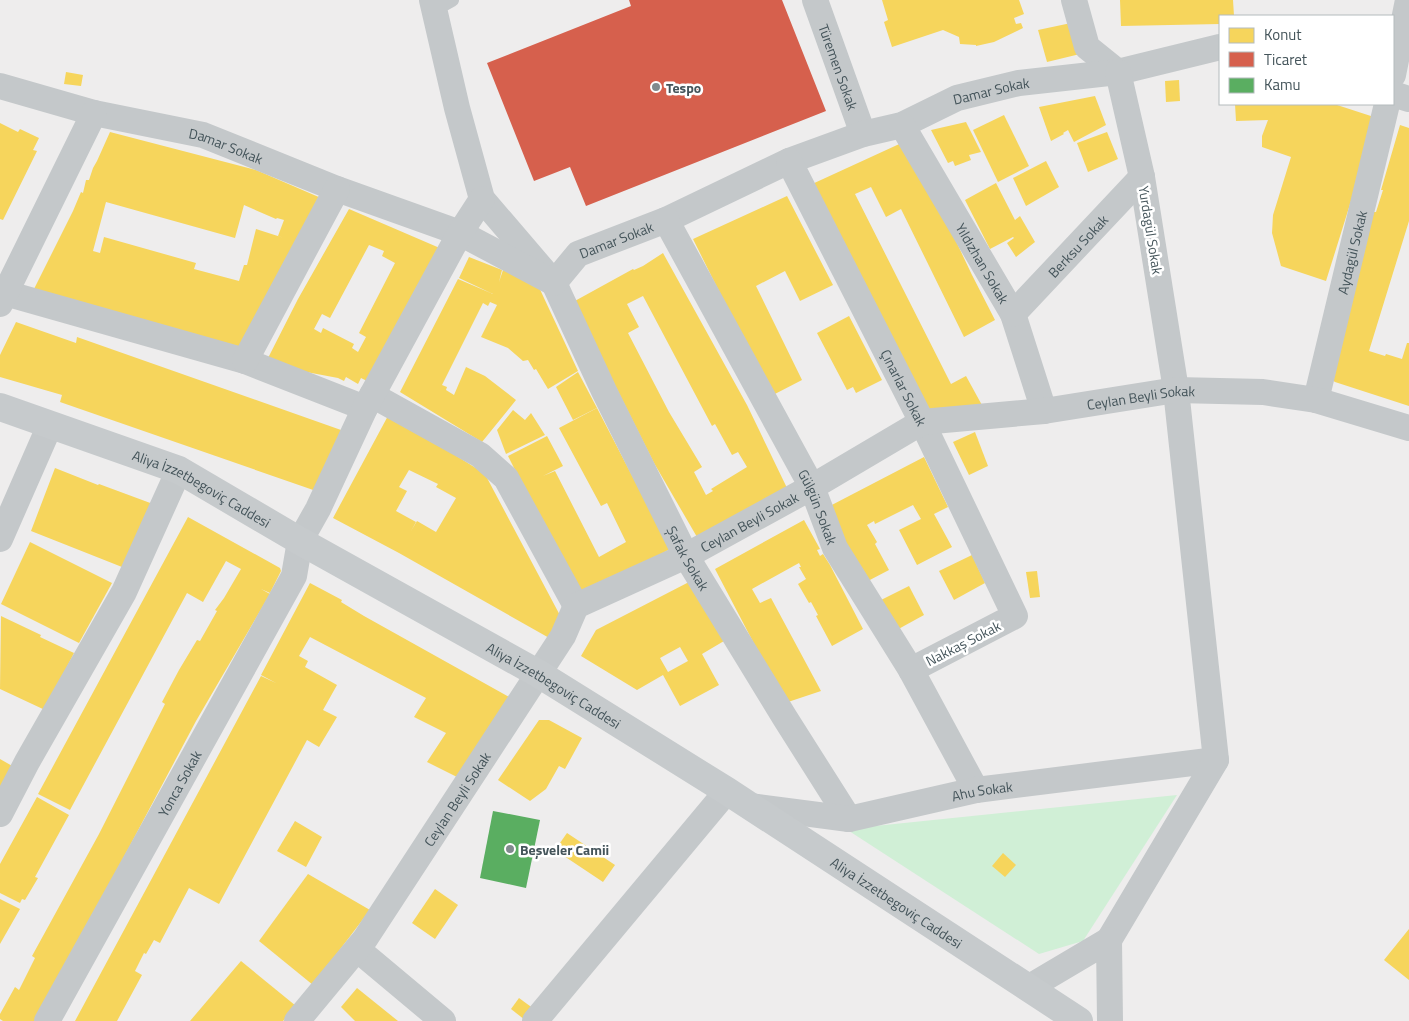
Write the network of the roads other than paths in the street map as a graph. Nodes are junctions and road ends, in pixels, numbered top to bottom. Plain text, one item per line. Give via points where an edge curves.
1 (815, 0) edge
2 (1074, 0) edge
3 (1408, 0) edge
4 (439, 3) edge
5 (1219, 47) edge
6 (1394, 70) edge
7 (1118, 72) junction
8 (0, 86) edge
9 (1394, 94) edge
10 (1409, 99) edge
11 (1387, 105) edge
12 (94, 113) junction
13 (902, 125) junction
14 (863, 134) junction
15 (789, 161) junction
16 (1142, 177) junction
17 (337, 189) junction
18 (482, 199) junction
19 (666, 220) junction
20 (460, 233) junction
21 (554, 283) junction
22 (2, 299) edge
23 (1013, 314) junction
24 (245, 361) junction
25 (1176, 390) junction
26 (1316, 400) junction
27 (369, 401) junction
28 (0, 407) edge
29 (1044, 411) junction
30 (922, 422) junction
31 (50, 425) junction
32 (1409, 428) edge
33 (179, 470) junction
34 (812, 487) junction
35 (0, 539) edge
36 (300, 541) junction
37 (686, 556) junction
38 (576, 606) junction
39 (1015, 616) joint
40 (911, 670) junction
41 (539, 674) junction
42 (1216, 760) junction
43 (976, 790) junction
44 (727, 791) junction
45 (750, 806) junction
46 (0, 814) edge
47 (849, 819) junction
48 (1109, 940) junction
49 (357, 949) junction
50 (1028, 988) junction
51 (47, 1021) edge
52 (296, 1021) edge
53 (443, 1021) edge
54 (535, 1021) edge
55 (1079, 1021) edge
56 (1110, 1021) edge

1 - 14 street, Türemen Sokak
2 - 7 street via 1086,47
3 - 6 street
4 - 18 street via 457,108
5 - 7 street, Damar Sokak
7 - 13 street, Damar Sokak via 1019,83 957,98
7 - 16 street, Yurdagül Sokak
8 - 12 street, Damar Sokak
9 - 10 street
11 - 26 street, Aydagül Sokak
12 - 17 street, Damar Sokak via 203,135
12 - 22 street
13 - 14 street, Damar Sokak
13 - 23 street, Yıldızhan Sokak
14 - 15 street, Damar Sokak
15 - 19 street, Damar Sokak
15 - 30 street, Çınarlar Sokak
16 - 23 street, Berksu Sokak
16 - 25 street, Yurdagül Sokak
17 - 20 street, Damar Sokak
17 - 24 street
18 - 20 street, Yonca Sokak
18 - 21 street, Şafak Sokak
19 - 21 street, Damar Sokak via 578,254
19 - 34 street, Gülgün Sokak
20 - 21 street, Damar Sokak
20 - 27 street, Yonca Sokak
21 - 37 street, Şafak Sokak
22 - 24 street
23 - 29 street, Yıldızhan Sokak
24 - 27 street
25 - 26 street, Ceylan Beyli Sokak via 1263,392
25 - 29 street, Ceylan Beyli Sokak
25 - 42 street, Yurdagül Sokak
26 - 32 street, Ceylan Beyli Sokak
27 - 36 street, Yonca Sokak
27 - 38 street via 480,455 506,478
28 - 31 street, Aliya İzzetbegoviç Caddesi
29 - 30 street, Ceylan Beyli Sokak
30 - 34 street, Ceylan Beyli Sokak
30 - 39 street, Çınarlar Sokak
31 - 33 street, Aliya İzzetbegoviç Caddesi
31 - 35 street
33 - 36 street, Aliya İzzetbegoviç Caddesi
33 - 46 street via 124,592
34 - 37 street, Ceylan Beyli Sokak
34 - 40 street, Gülgün Sokak via 835,548
36 - 41 street, Aliya İzzetbegoviç Caddesi
36 - 51 street, Yonca Sokak via 294,576
37 - 38 street, Ceylan Beyli Sokak
37 - 47 street, Şafak Sokak
38 - 41 street, Ceylan Beyli Sokak via 563,636
39 - 40 street, Nakkaş Sokak
40 - 43 street, Gülgün Sokak
41 - 44 street, Aliya İzzetbegoviç Caddesi
41 - 49 street, Ceylan Beyli Sokak
42 - 43 street, Ahu Sokak
42 - 48 street
43 - 47 street, Ahu Sokak
44 - 45 street, Aliya İzzetbegoviç Caddesi
44 - 54 street
45 - 47 street, Ahu Sokak
45 - 50 street, Aliya İzzetbegoviç Caddesi
48 - 50 street
48 - 56 street
49 - 52 street, Ceylan Beyli Sokak
49 - 53 street
50 - 55 street, Aliya İzzetbegoviç Caddesi

